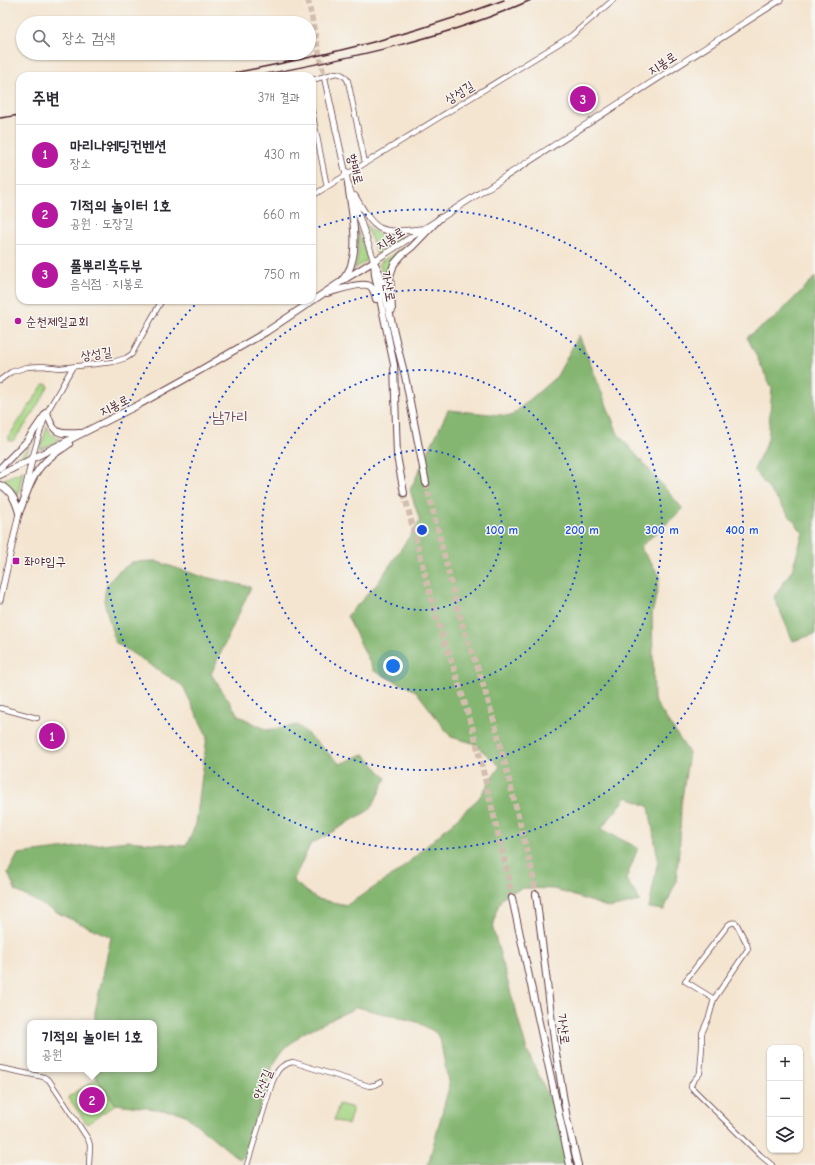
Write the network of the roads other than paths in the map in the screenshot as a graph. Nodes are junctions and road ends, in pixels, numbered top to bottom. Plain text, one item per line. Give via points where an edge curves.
1 (613, 0) edge
2 (780, 0) edge
3 (316, 79) edge
4 (325, 80) tunnel mouth
5 (316, 131) edge
6 (365, 163) junction
7 (346, 175) junction
8 (348, 184) junction
9 (327, 187) junction
10 (316, 194) edge
11 (440, 218) junction
12 (423, 229) junction
13 (374, 261) junction
14 (342, 281) junction
15 (322, 294) junction
16 (316, 298) edge
17 (160, 304) edge
18 (307, 304) edge
19 (394, 334) junction
20 (387, 335) junction
21 (72, 368) junction
22 (0, 380) edge
23 (47, 412) junction
24 (84, 433) junction
25 (32, 459) junction
26 (0, 468) edge
27 (0, 475) edge
28 (426, 483) tunnel mouth
29 (0, 485) edge
30 (404, 494) tunnel mouth
31 (19, 513) junction
32 (0, 600) edge
33 (0, 708) edge
34 (37, 718) dead end
35 (536, 894) tunnel mouth
36 (512, 898) tunnel mouth
37 (714, 999) junction
38 (0, 1068) edge
39 (381, 1082) dead end
40 (89, 1165) edge
41 (248, 1165) edge
42 (570, 1165) edge
43 (578, 1165) edge
44 (772, 1165) edge

1 - 6 street, 상성길 via 570,36
2 - 11 street, 지봉로
3 - 6 street via 336,73 344,75 348,81
4 - 7 street, 향매로
5 - 9 street
6 - 7 street, 상성길
7 - 8 street, 향매로
7 - 9 street, 상성길
8 - 12 street via 373,225 397,232
8 - 13 street, 향매로
8 - 14 main road via 355,239 351,266
9 - 10 street, 상성길
11 - 12 street, 지봉로
11 - 19 main road via 397,260 392,270 390,283
12 - 13 street, 지봉로
13 - 14 main road, 지봉로
13 - 19 main road, 가산로 via 381,276
13 - 20 main road, 가산로
14 - 15 main road, 지봉로
15 - 16 main road, 지봉로
15 - 20 main road via 366,284 372,288
17 - 21 street, 상성길 via 132,354 113,362
18 - 24 main road, 지봉로 via 266,332 191,376
19 - 28 main road, 가산로
20 - 30 main road, 가산로 via 394,365 397,456
21 - 22 street, 상성길 via 27,367 11,372
21 - 23 street
23 - 24 main road via 52,427 61,433
23 - 25 street
23 - 26 main road via 27,441
24 - 25 main road, 지봉로
24 - 31 main road via 40,467 30,483
25 - 27 main road, 지봉로
25 - 31 street
29 - 31 main road via 11,494
31 - 32 street
33 - 34 street
35 - 43 main road, 가산로 via 555,1047
36 - 42 main road, 가산로
37 - 37 street via 748,950 735,922 728,925 684,981
37 - 44 street via 702,1033 700,1073 691,1087
38 - 40 street via 49,1080 88,1139
39 - 41 street, 안산길 via 369,1086 293,1062 281,1066 272,1083

